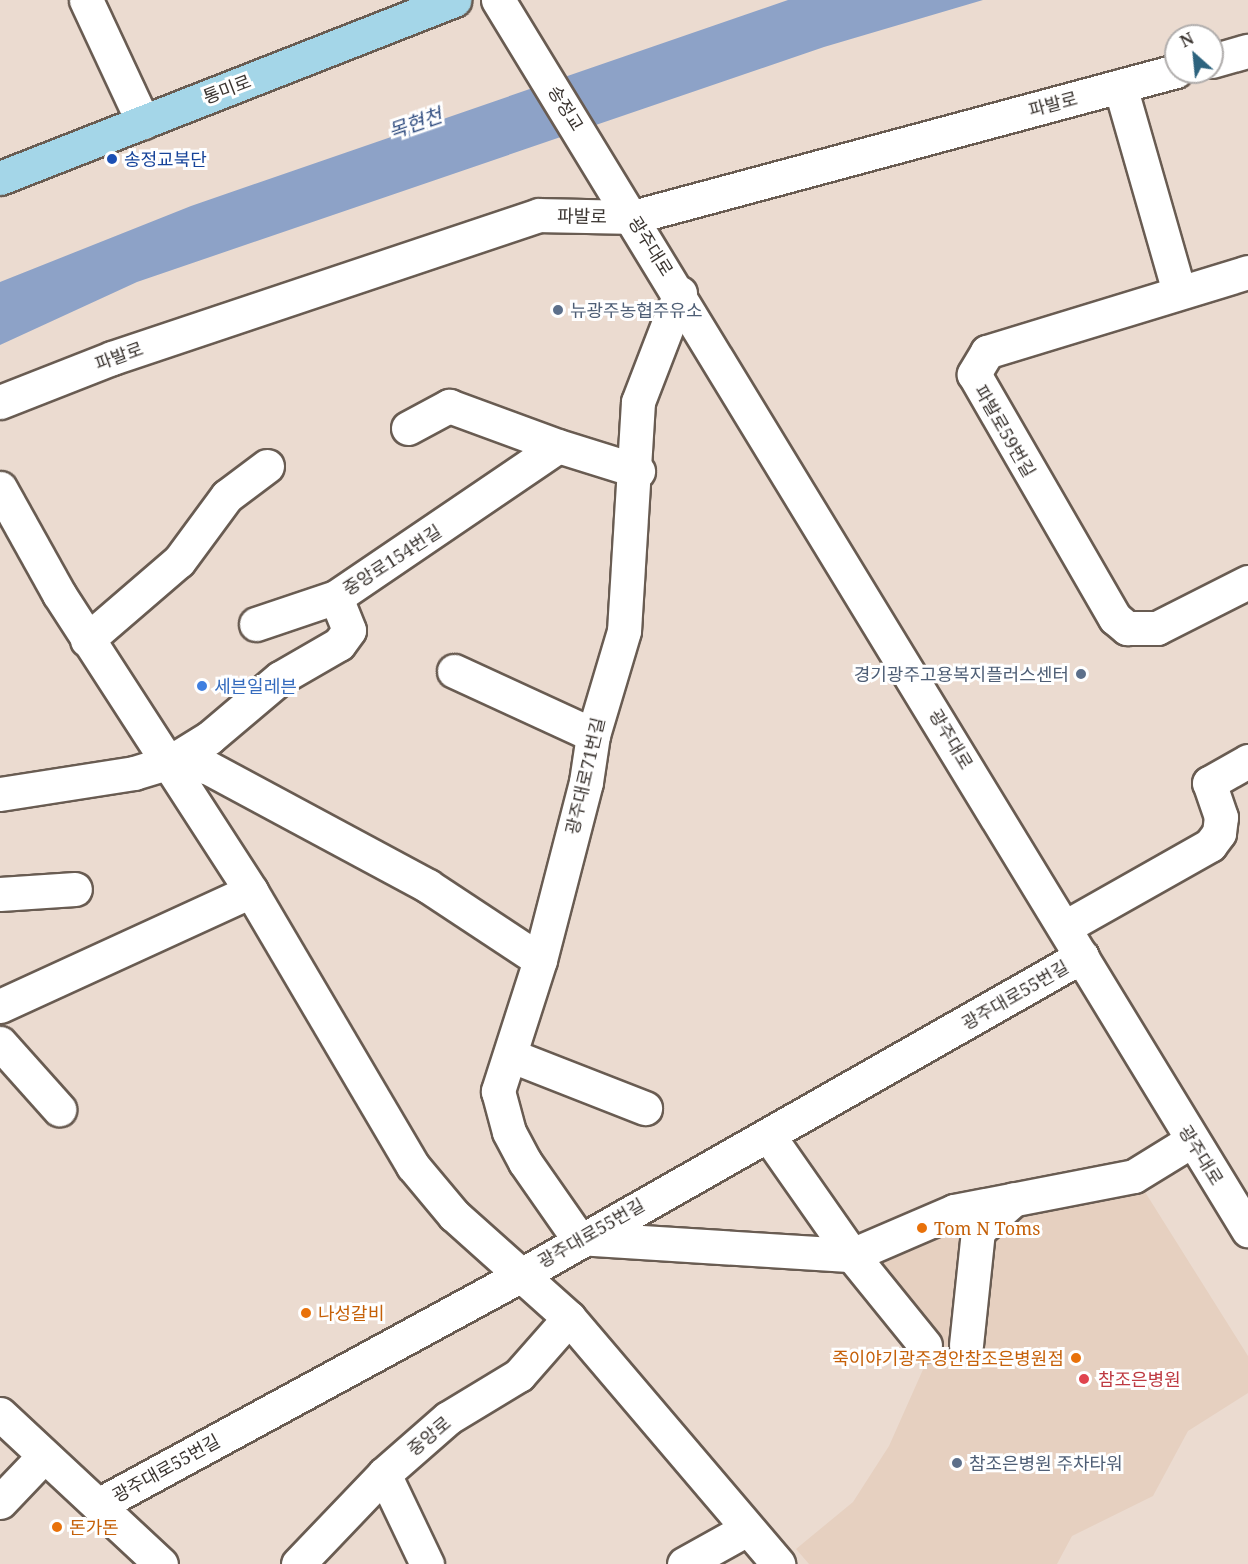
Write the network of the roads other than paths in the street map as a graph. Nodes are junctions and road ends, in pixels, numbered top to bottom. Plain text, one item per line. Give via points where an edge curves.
1 (86, 0) edge
2 (454, 0) edge
3 (498, 0) edge
4 (1248, 51) edge
5 (1224, 58) edge
6 (1164, 73) edge
7 (1120, 86) junction
8 (143, 122) junction
9 (0, 178) edge
10 (615, 186) joint
11 (633, 217) junction
12 (1248, 272) edge
13 (681, 292) junction
14 (1179, 292) junction
15 (0, 402) edge
16 (408, 428) dead end
17 (558, 446) junction
18 (267, 466) dead end
19 (638, 471) junction
20 (0, 488) edge
21 (1248, 582) edge
22 (336, 597) junction
23 (256, 624) dead end
24 (87, 640) junction
25 (454, 671) dead end
26 (592, 735) junction
27 (1248, 761) edge
28 (170, 762) junction
29 (0, 794) edge
30 (75, 890) dead end
31 (251, 891) junction
32 (0, 894) edge
33 (1065, 927) junction
34 (1082, 956) junction
35 (540, 960) junction
36 (0, 1006) edge
37 (0, 1043) edge
38 (512, 1056) junction
39 (645, 1108) dead end
40 (59, 1109) dead end
41 (768, 1135) junction
42 (1191, 1141) junction
43 (1020, 1194) junction
44 (1248, 1230) edge
45 (578, 1238) junction
46 (852, 1255) junction
47 (523, 1274) junction
48 (569, 1318) junction
49 (925, 1346) dead end
50 (966, 1346) dead end
51 (0, 1414) edge
52 (43, 1456) junction
53 (384, 1474) junction
54 (0, 1503) edge
55 (98, 1504) junction
56 (747, 1529) junction
57 (161, 1564) edge
58 (298, 1564) edge
59 (426, 1564) edge
60 (684, 1564) edge
61 (778, 1564) edge

1 - 8 street
2 - 8 main road, 통미로
3 - 10 street, 송정교
4 - 5 street
6 - 7 street, 파발로
7 - 11 street, 파발로
7 - 14 street
8 - 9 main road, 통미로
10 - 11 street, 광주대로
11 - 13 street, 광주대로
11 - 15 street, 파발로 via 539,215 112,358
12 - 14 street, 파발로59번길
13 - 19 street, 광주대로71번길 via 638,402
13 - 33 street, 광주대로
14 - 21 street, 파발로59번길 via 987,352 974,374 1104,598 1127,628 1156,628
16 - 17 street via 449,406
17 - 19 street
17 - 22 street, 중앙로154번길
18 - 24 street via 227,496 179,561
19 - 26 street, 광주대로71번길 via 624,631
20 - 24 street
22 - 23 street
22 - 28 street, 중앙로154번길 via 350,630 339,644 280,678
24 - 28 street
25 - 26 street
26 - 35 street, 광주대로71번길 via 586,782
27 - 33 street via 1209,783 1221,817 1219,834 1210,845
28 - 29 street, 중앙로154번길 via 134,773
28 - 31 street
28 - 35 street via 207,767 417,880
30 - 32 street
31 - 36 street
31 - 47 street via 413,1166 454,1215
33 - 34 street, 광주대로
34 - 41 street, 광주대로55번길
34 - 42 street, 광주대로
35 - 38 street, 광주대로71번길
37 - 40 street
38 - 39 street
38 - 45 street, 광주대로71번길 via 498,1091 506,1125 525,1162
41 - 45 street, 광주대로55번길
41 - 46 street
42 - 43 street via 1134,1176
42 - 44 street, 광주대로
43 - 46 street via 954,1211
43 - 50 street via 978,1231
45 - 46 street
45 - 47 street, 광주대로55번길
46 - 49 street
47 - 48 street
47 - 55 street, 광주대로55번길
48 - 53 street, 중앙로 via 519,1375 448,1418
48 - 56 street
51 - 52 street
52 - 54 street
52 - 55 street
53 - 58 street, 중앙로
53 - 59 street
55 - 57 street
56 - 60 street
56 - 61 street

